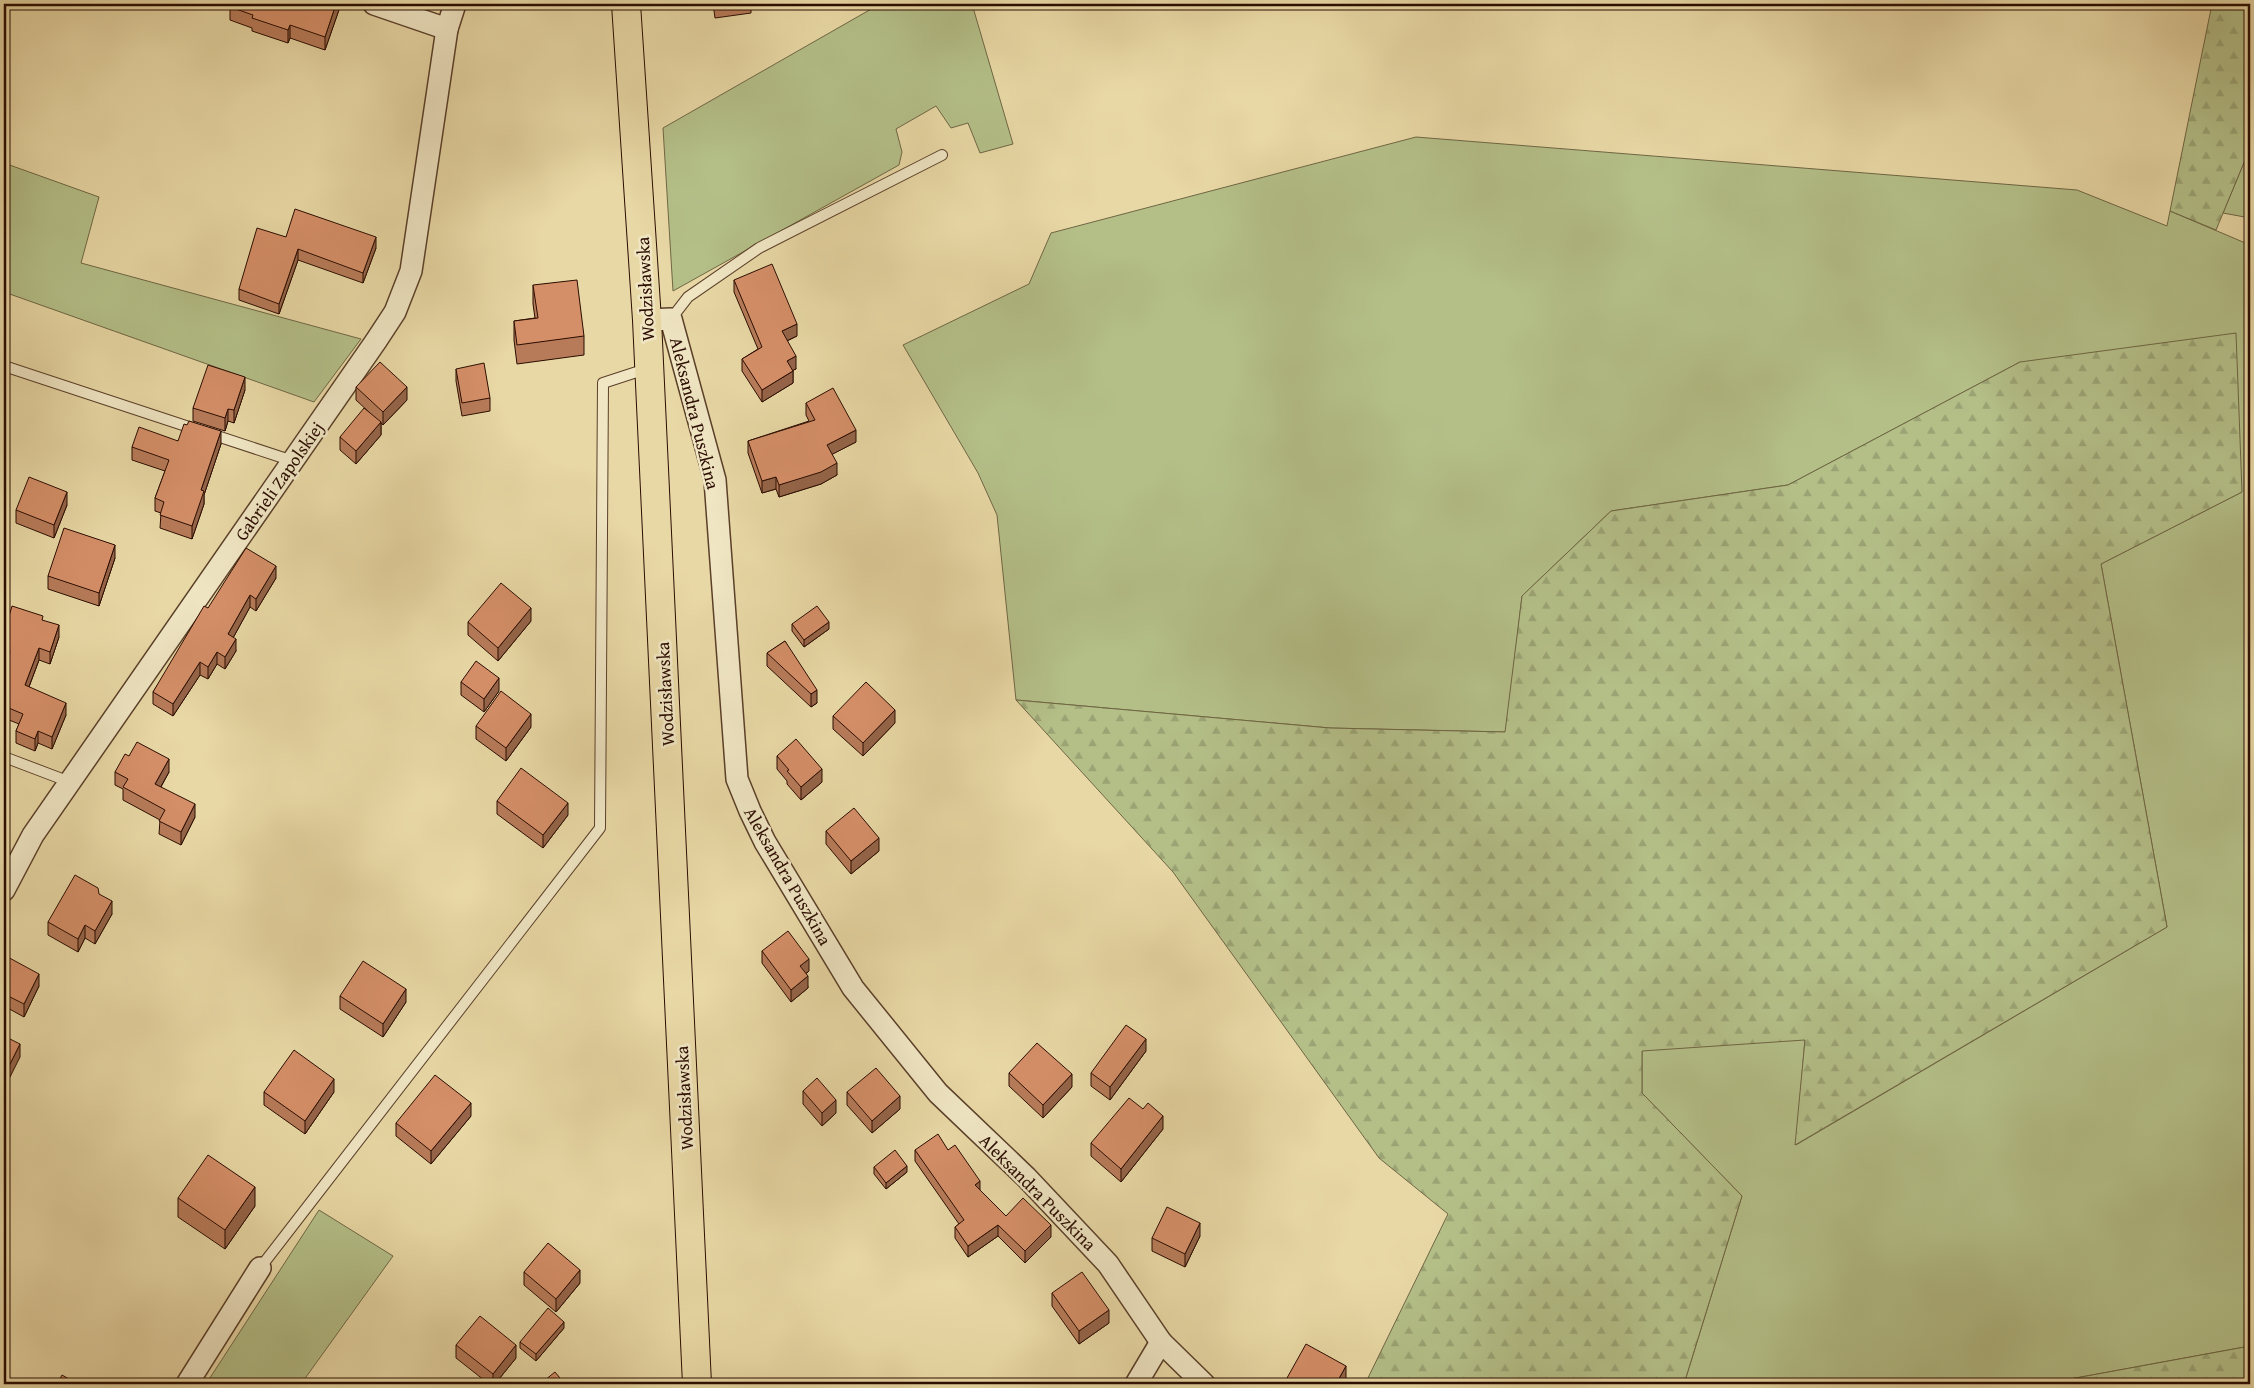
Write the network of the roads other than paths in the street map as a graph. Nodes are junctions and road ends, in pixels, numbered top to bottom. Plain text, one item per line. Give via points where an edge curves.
1 (374, 4) edge
2 (455, 4) edge
3 (626, 4) edge
4 (447, 30) junction
5 (942, 155) dead end
6 (659, 320) junction
7 (4, 366) edge
8 (650, 368) junction
9 (293, 461) junction
10 (4, 757) edge
11 (70, 782) junction
12 (4, 890) edge
13 (260, 1268) joint
14 (1161, 1342) junction
15 (187, 1384) edge
16 (697, 1384) edge
17 (1136, 1384) edge
18 (1204, 1384) edge

1 - 4 street
2 - 4 street, Gabrieli Zapolskiej
3 - 6 main road, Wodzisławska
4 - 9 street, Gabrieli Zapolskiej via 411,271 395,312
5 - 6 lane via 759,248
6 - 8 main road, Wodzisławska
6 - 14 street, Aleksandra Puszkina via 715,480 737,779 765,842 853,988 938,1093 1026,1177 1108,1264
7 - 9 lane
8 - 13 lane via 603,383 600,828
8 - 16 main road, Wodzisławska
9 - 11 street, Gabrieli Zapolskiej
10 - 11 lane
11 - 12 street, Gabrieli Zapolskiej via 33,835
13 - 15 street
14 - 17 street
14 - 18 street, Aleksandra Puszkina

